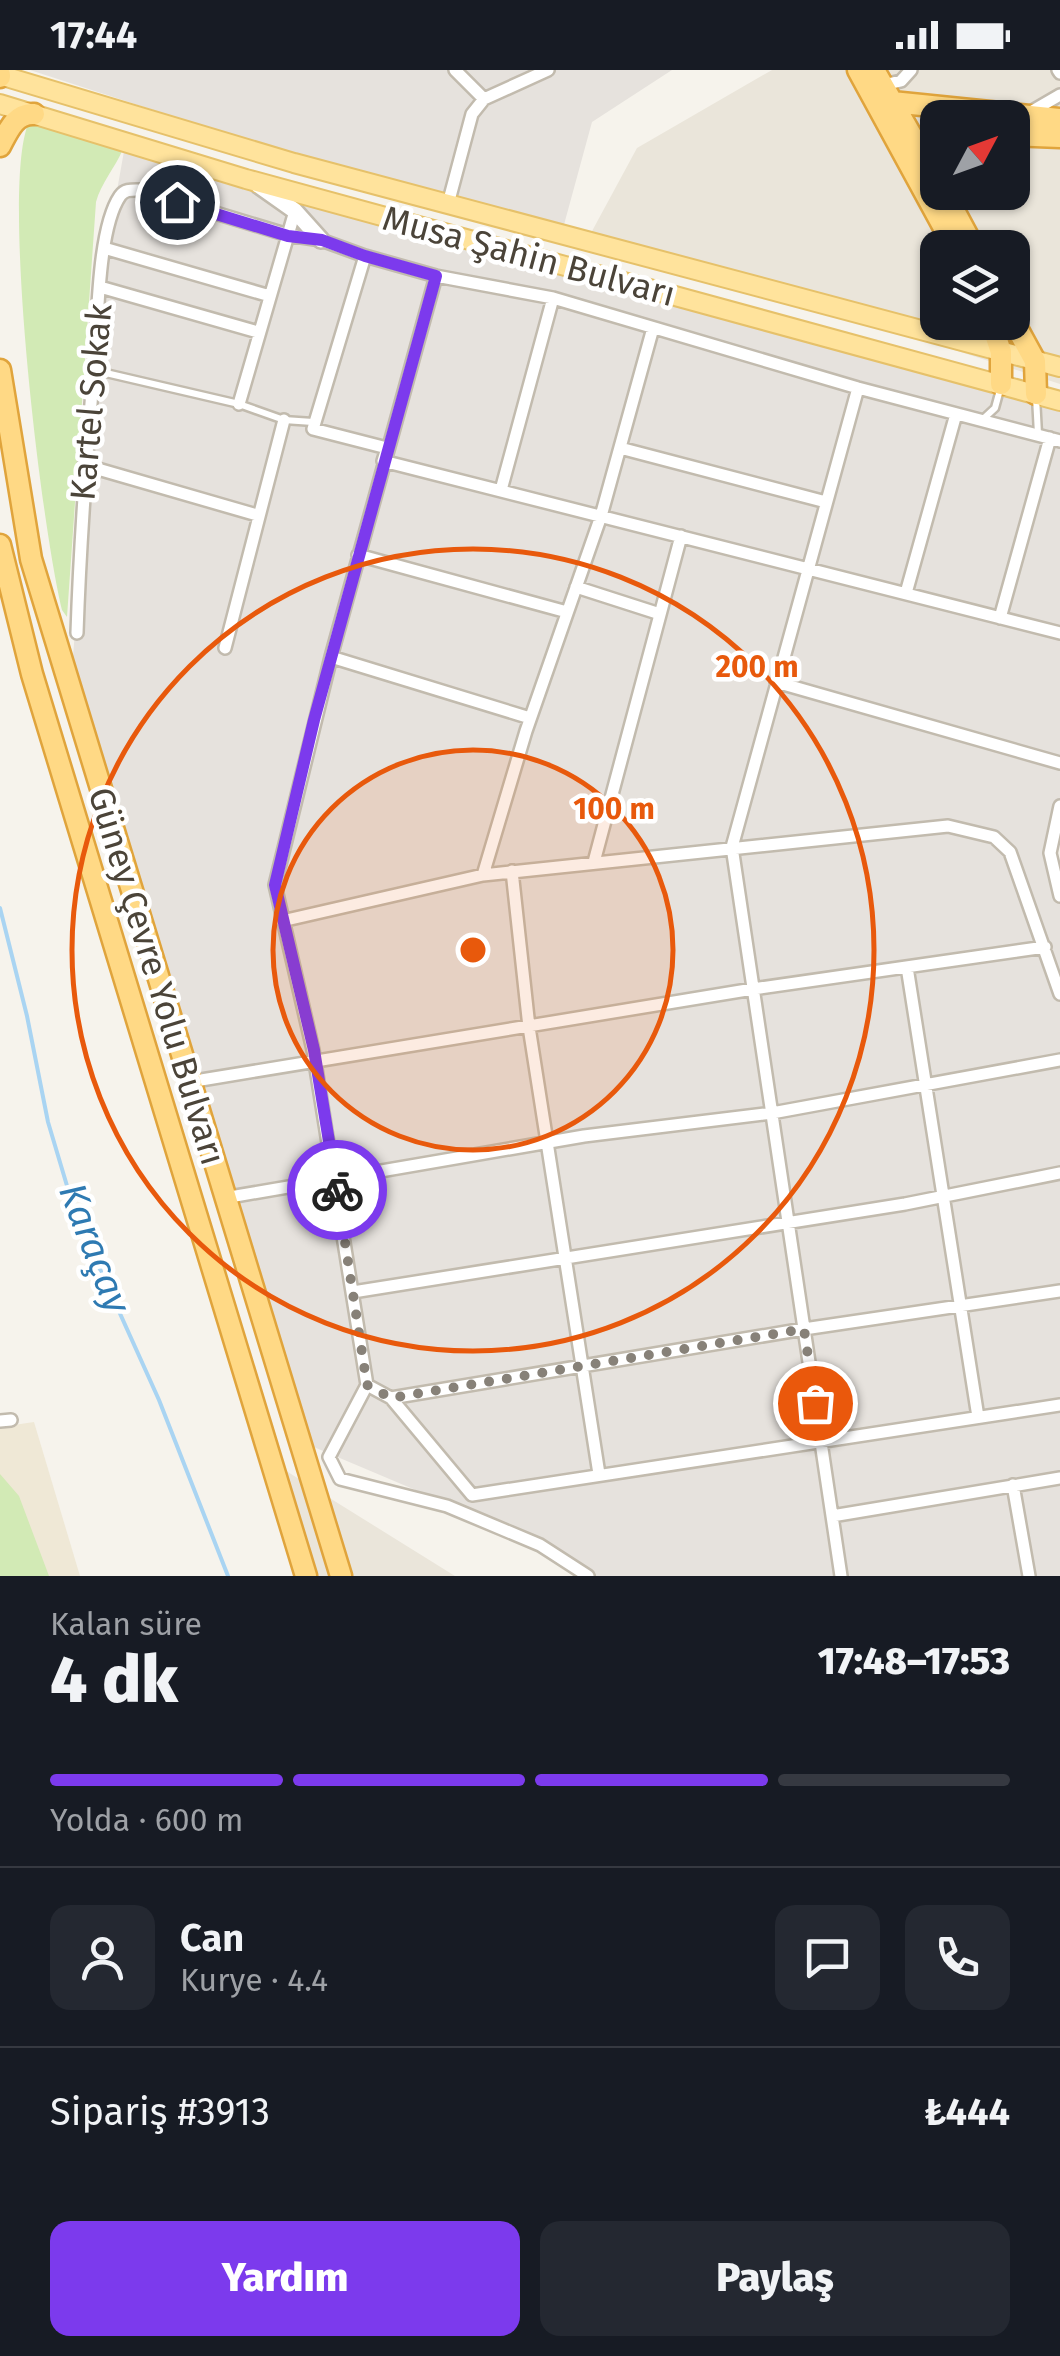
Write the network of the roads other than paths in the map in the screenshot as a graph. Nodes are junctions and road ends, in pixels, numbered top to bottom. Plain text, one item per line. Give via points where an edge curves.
1 (455, 70) edge
2 (548, 70) edge
3 (858, 70) edge
4 (912, 70) edge
5 (0, 75) edge
6 (883, 86) edge
7 (1060, 95) edge
8 (484, 98) junction
9 (951, 100) edge
10 (0, 104) edge
11 (1030, 112) edge
12 (34, 114) junction
13 (1030, 116) edge
14 (1060, 119) edge
15 (1030, 135) edge
16 (920, 136) edge
17 (1060, 137) edge
18 (0, 146) edge
19 (197, 164) junction
20 (448, 204) junction
21 (954, 210) edge
22 (960, 210) edge
23 (295, 211) junction
24 (960, 222) junction
25 (945, 230) edge
26 (964, 230) edge
27 (288, 236) junction
28 (322, 240) junction
29 (104, 248) junction
30 (365, 256) junction
31 (436, 276) junction
32 (100, 287) junction
33 (270, 296) junction
34 (553, 298) junction
35 (653, 328) junction
36 (258, 332) junction
37 (997, 340) edge
38 (1024, 340) edge
39 (1001, 352) junction
40 (1036, 361) junction
41 (1060, 367) edge
42 (0, 370) edge
43 (94, 370) junction
44 (1001, 384) junction
45 (858, 388) junction
46 (1036, 394) junction
47 (1060, 401) edge
48 (240, 404) junction
49 (956, 414) junction
50 (284, 420) junction
51 (982, 420) junction
52 (315, 422) junction
53 (1049, 438) edge
54 (386, 448) junction
55 (620, 448) junction
56 (84, 464) junction
57 (500, 490) junction
58 (826, 502) junction
59 (257, 515) junction
60 (601, 516) junction
61 (681, 536) junction
62 (0, 544) edge
63 (358, 555) junction
64 (808, 568) junction
65 (576, 587) junction
66 (906, 593) junction
67 (568, 612) junction
68 (660, 614) junction
69 (1000, 618) junction
70 (77, 633) dead end
71 (1060, 634) edge
72 (225, 648) dead end
73 (331, 657) junction
74 (776, 682) junction
75 (530, 718) junction
76 (1060, 763) edge
77 (1060, 806) edge
78 (732, 847) junction
79 (594, 862) junction
80 (512, 871) junction
81 (484, 875) junction
82 (1060, 896) edge
83 (282, 921) junction
84 (1045, 948) junction
85 (907, 967) junction
86 (754, 989) junction
87 (1060, 994) edge
88 (529, 1026) junction
89 (1060, 1060) edge
90 (316, 1064) junction
91 (189, 1082) junction
92 (925, 1085) junction
93 (772, 1113) junction
94 (546, 1143) junction
95 (1060, 1173) edge
96 (335, 1178) junction
97 (941, 1196) junction
98 (224, 1198) junction
99 (788, 1223) junction
100 (565, 1260) junction
101 (1060, 1290) edge
102 (353, 1292) junction
103 (959, 1307) junction
104 (804, 1329) junction
105 (582, 1368) junction
106 (367, 1385) junction
107 (391, 1398) junction
108 (1060, 1405) edge
109 (978, 1417) junction
110 (821, 1440) junction
111 (599, 1474) junction
112 (1060, 1478) edge
113 (1013, 1485) junction
114 (832, 1516) junction
115 (568, 1571) edge
116 (306, 1576) edge
117 (341, 1576) edge
118 (588, 1576) edge
119 (841, 1576) edge
120 (1029, 1576) edge

1 - 8 street
2 - 8 street
3 - 25 highway
4 - 6 street via 901,82
5 - 20 main road, Musa Şahin Bulvarı
6 - 9 highway
6 - 16 highway
7 - 11 street
8 - 20 street via 472,114
10 - 12 main road, Musa Şahin Bulvarı
12 - 18 highway via 17,118
12 - 19 main road, Musa Şahin Bulvarı
13 - 14 highway
15 - 17 highway
19 - 23 street via 258,184
19 - 44 main road, Musa Şahin Bulvarı
20 - 39 main road, Musa Şahin Bulvarı
21 - 24 highway
22 - 24 highway
23 - 27 street
23 - 28 street
24 - 26 highway
27 - 28 street
27 - 29 street, Kartel Sokak via 128,190
27 - 33 street
28 - 30 street
29 - 32 street, Kartel Sokak
29 - 33 street
30 - 31 street
30 - 52 street
31 - 34 street
31 - 54 street
32 - 36 street
32 - 43 street, Kartel Sokak
33 - 36 street
34 - 35 street
34 - 57 street
35 - 45 street
35 - 55 street
36 - 48 street
37 - 39 highway
38 - 40 highway
39 - 40 main road, Musa Şahin Bulvarı
39 - 44 highway
40 - 41 main road, Musa Şahin Bulvarı
40 - 46 highway
42 - 91 highway, Güney Çevre Yolu Bulvarı via 31,559
43 - 48 lane
43 - 56 street, Kartel Sokak
44 - 46 main road, Musa Şahin Bulvarı
44 - 51 lane via 995,408
45 - 49 street
45 - 58 street
46 - 47 main road, Musa Şahin Bulvarı
46 - 53 lane
48 - 50 lane
49 - 51 street
49 - 66 street
50 - 52 lane
50 - 59 street
51 - 53 street
52 - 54 street via 314,428
53 - 69 street
54 - 57 street via 383,461
54 - 63 street
55 - 58 street
55 - 60 street
56 - 59 street
56 - 70 street, Kartel Sokak
57 - 60 street
58 - 64 street
59 - 72 street
60 - 61 street
60 - 65 street
61 - 64 street
61 - 68 street
62 - 116 highway, Güney Çevre Yolu Bulvarı via 32,674
63 - 67 street
63 - 73 street
64 - 66 street
64 - 74 street
65 - 67 street
65 - 68 street
66 - 69 street
67 - 75 street
68 - 79 street
69 - 71 street
73 - 75 street
73 - 83 street via 275,885
74 - 76 street
74 - 78 street
75 - 81 street
77 - 82 street via 1050,853
78 - 79 street
78 - 84 street via 948,826 994,837 1010,852
78 - 86 street
79 - 80 street
80 - 81 street
80 - 88 street
81 - 83 street
83 - 90 street
84 - 85 street
84 - 87 street
85 - 86 street
85 - 92 street
86 - 88 street
86 - 93 street
88 - 90 street
88 - 94 street
89 - 92 street
90 - 91 street
90 - 96 street
91 - 98 highway, Güney Çevre Yolu Bulvarı
92 - 93 street
92 - 97 street
93 - 94 street
93 - 99 street
94 - 96 street
94 - 100 street
95 - 97 street
96 - 98 street
96 - 102 street
97 - 99 street
97 - 103 street
98 - 117 highway, Güney Çevre Yolu Bulvarı
99 - 100 street
99 - 104 street
100 - 102 street
100 - 105 street
101 - 103 street
102 - 106 street
103 - 104 street
103 - 109 street
104 - 105 street
104 - 110 street
105 - 107 street
105 - 111 street
106 - 107 street
106 - 115 street via 330,1457 340,1479 448,1506 540,1545
107 - 111 street via 472,1495
108 - 109 street
109 - 110 street
110 - 111 street
110 - 114 street
112 - 113 street
113 - 114 street
113 - 120 street
114 - 119 street
115 - 118 street

